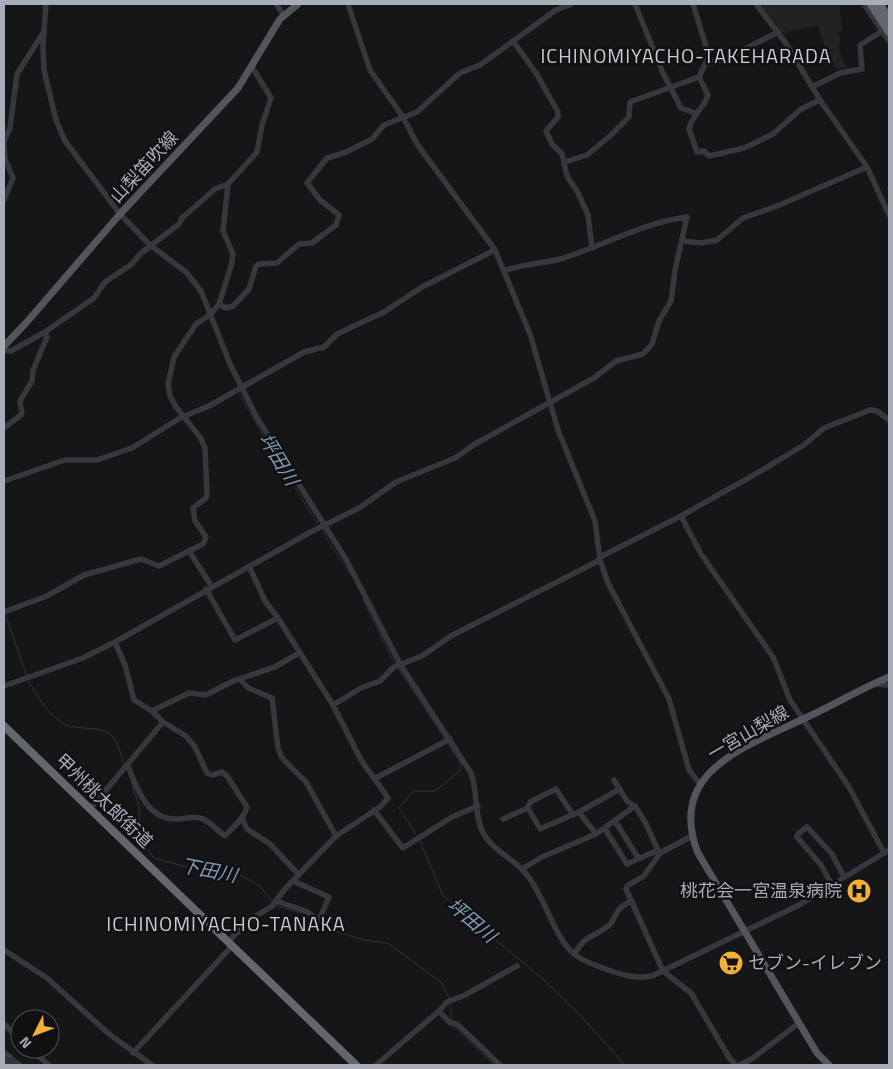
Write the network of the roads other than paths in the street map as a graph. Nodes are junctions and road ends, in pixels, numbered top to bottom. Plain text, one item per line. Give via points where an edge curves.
1 (46, 4) edge
2 (276, 4) edge
3 (298, 4) edge
4 (348, 4) edge
5 (571, 4) edge
6 (635, 4) edge
7 (693, 4) edge
8 (756, 4) edge
9 (864, 4) edge
10 (871, 4) edge
11 (880, 4) edge
12 (283, 14) junction
13 (889, 19) edge
14 (886, 29) edge
15 (44, 32) junction
16 (778, 32) junction
17 (513, 41) junction
18 (889, 41) edge
19 (706, 64) junction
20 (252, 67) junction
21 (699, 77) junction
22 (670, 87) junction
23 (812, 87) junction
24 (820, 100) junction
25 (695, 113) junction
26 (402, 117) junction
27 (4, 142) edge
28 (564, 162) junction
29 (867, 167) junction
30 (228, 184) junction
31 (4, 200) edge
32 (120, 214) junction
33 (889, 215) edge
34 (683, 242) junction
35 (150, 246) junction
36 (592, 248) junction
37 (495, 250) junction
38 (504, 271) junction
39 (219, 304) junction
40 (211, 314) junction
41 (45, 332) junction
42 (4, 346) edge
43 (4, 350) edge
44 (241, 387) junction
45 (549, 403) junction
46 (184, 416) junction
47 (889, 420) edge
48 (4, 428) edge
49 (4, 481) edge
50 (681, 516) junction
51 (324, 526) junction
52 (189, 551) junction
53 (600, 558) junction
54 (249, 566) junction
55 (209, 588) junction
56 (5, 611) edge
57 (278, 618) junction
58 (115, 642) junction
59 (299, 653) junction
60 (397, 666) junction
61 (889, 677) edge
62 (240, 679) junction
63 (872, 684) junction
64 (889, 685) edge
65 (4, 686) edge
66 (332, 705) junction
67 (152, 711) junction
68 (802, 720) junction
69 (163, 722) junction
70 (4, 726) edge
71 (450, 739) junction
72 (126, 768) junction
73 (374, 779) junction
74 (614, 780) dead end
75 (700, 784) junction
76 (620, 789) junction
77 (478, 806) junction
78 (635, 806) junction
79 (528, 808) junction
80 (90, 809) junction
81 (374, 810) junction
82 (576, 813) junction
83 (503, 819) dead end
84 (243, 820) junction
85 (615, 821) junction
86 (605, 829) junction
87 (596, 834) junction
88 (336, 836) junction
89 (692, 836) junction
90 (659, 851) junction
91 (887, 852) edge
92 (639, 859) junction
93 (522, 868) junction
94 (299, 875) junction
95 (844, 877) junction
96 (293, 881) junction
97 (832, 885) junction
98 (631, 901) junction
99 (274, 904) junction
100 (744, 932) junction
101 (230, 944) junction
102 (4, 950) edge
103 (574, 954) junction
104 (517, 966) dead end
105 (663, 972) junction
106 (438, 1012) junction
107 (799, 1023) junction
108 (133, 1053) junction
109 (152, 1065) edge
110 (356, 1065) edge
111 (376, 1065) edge
112 (500, 1065) edge
113 (736, 1065) edge
114 (740, 1065) edge
115 (828, 1065) edge

1 - 15 street
2 - 12 street
3 - 12 main road, 山梨笛吹線
4 - 26 street via 370,70
5 - 17 street via 556,10
6 - 22 street
7 - 19 street via 709,56
8 - 16 street
9 - 14 street
10 - 14 highway
11 - 13 highway
12 - 20 main road, 山梨笛吹線
14 - 18 street
14 - 23 street via 860,45 862,69 840,73
15 - 27 street via 17,74 10,128
15 - 32 street via 44,70 60,130 71,151
16 - 19 street via 729,57
16 - 23 street
17 - 26 street via 480,65 460,73 417,112
17 - 28 street via 558,112 546,132
19 - 21 street
20 - 30 street via 271,98 270,103 257,152
20 - 32 main road, 山梨笛吹線 via 228,100
21 - 22 street
21 - 25 street via 708,95
22 - 25 street via 681,108
22 - 28 street via 630,102 629,118 610,136 587,155
23 - 24 street
24 - 25 street via 801,109 773,134 744,148 709,156 696,152 689,129
24 - 29 street
26 - 37 street via 417,144
26 - 39 street via 384,125 372,139 328,158 307,182 320,200 338,215 336,226 312,243 299,244 277,263 256,266 249,289 233,306 226,308
27 - 31 street via 13,178
28 - 36 street via 567,176 588,215
29 - 33 street
29 - 34 street via 743,218 717,240
30 - 35 street via 215,189
30 - 39 street via 223,231 233,254
32 - 35 street
32 - 42 main road, 山梨笛吹線
34 - 36 street via 687,217 660,222
34 - 45 street via 674,271 671,301 659,321 650,347 638,356 616,361 594,378
35 - 40 street via 190,276
35 - 41 street via 132,264 105,282 94,298
36 - 38 street
37 - 38 street
37 - 44 street via 422,287 384,312 337,334 324,347 304,352
38 - 45 street via 530,334
39 - 40 street
40 - 44 street
40 - 46 street via 196,324 174,357 168,384 170,396
41 - 43 street via 11,351
41 - 48 street via 47,337 32,370 32,382 20,401 22,414
44 - 46 street
44 - 51 street via 270,441
45 - 51 street via 455,458 396,482 359,508
45 - 53 street via 595,521
46 - 49 street via 157,435 119,454 97,460 65,460
46 - 52 street via 200,437 206,454 206,498 192,508 192,514 206,537 203,544
47 - 50 street via 872,410 824,428 804,445
50 - 53 street
50 - 68 street via 701,554 773,657 786,692
51 - 54 street
51 - 60 street via 365,593
52 - 55 street
52 - 56 street via 159,566 141,559 84,575 47,596
53 - 60 street via 451,636 422,656
53 - 75 street via 621,611 669,699 689,770
54 - 55 street
54 - 57 street via 265,601
55 - 57 street via 235,640
55 - 58 street
57 - 59 street
58 - 65 street via 83,658
58 - 67 street via 134,700
59 - 62 street via 275,667
59 - 66 street
60 - 66 street via 380,681 360,688
60 - 71 street
61 - 63 main road, 一宮山梨線
62 - 67 street via 206,695 189,694
62 - 88 street via 248,688 272,698 282,758 306,782
63 - 64 street
63 - 68 main road, 一宮山梨線
66 - 73 street
67 - 69 street
68 - 75 main road, 一宮山梨線 via 726,759
68 - 91 street
69 - 72 street
69 - 84 street via 179,730 191,742 207,773 222,772 227,776 248,807
70 - 80 highway, 甲州桃太郎街道
71 - 73 street
71 - 77 street via 471,773
72 - 80 street
72 - 84 street via 140,797 168,820 203,818 225,836
73 - 81 street via 388,798
74 - 76 street
75 - 89 main road, 一宮山梨線 via 690,806
76 - 78 street via 627,801
76 - 82 street
77 - 81 street via 403,848
77 - 93 street via 484,833
78 - 85 street
78 - 90 street
79 - 82 street via 540,830
79 - 82 street via 530,802 556,789
79 - 83 street
80 - 101 highway, 甲州桃太郎街道
81 - 88 street
82 - 87 street
84 - 94 street via 247,829 270,844
85 - 86 street
85 - 92 street
86 - 87 street
86 - 92 street via 627,864
87 - 93 street
88 - 94 street
89 - 90 street
89 - 100 main road, 一宮山梨線 via 698,853
90 - 92 street
90 - 98 street via 644,876 627,886
91 - 95 street
93 - 103 street
94 - 96 street
95 - 97 street
95 - 97 street via 832,854 807,827 797,837 821,865
96 - 99 street
96 - 99 street via 329,897 319,920 306,911
97 - 100 street
98 - 103 street via 617,910 608,926 586,937
98 - 105 street
99 - 101 street via 248,921
100 - 105 street
100 - 107 main road, 一宮山梨線
101 - 108 street
101 - 110 highway, 甲州桃太郎街道
102 - 108 street via 47,978
103 - 105 street via 589,963 633,978
104 - 106 street via 450,1001
105 - 113 street via 691,993
106 - 111 street
106 - 112 street via 449,1022 457,1024
107 - 114 street
107 - 115 main road, 一宮山梨線
108 - 109 street

